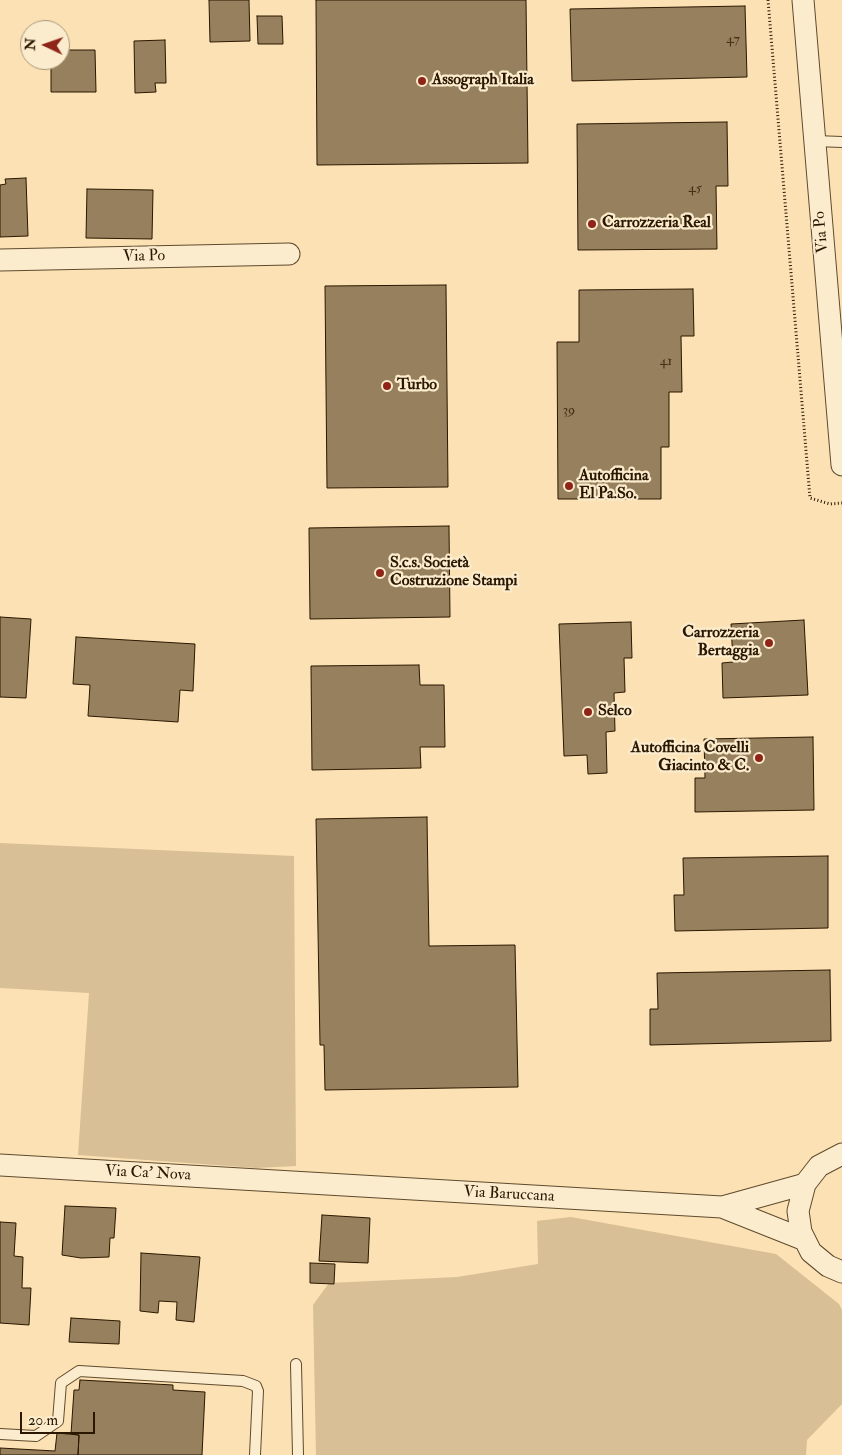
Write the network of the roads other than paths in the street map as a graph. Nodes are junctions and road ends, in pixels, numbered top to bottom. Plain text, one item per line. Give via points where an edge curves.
1 (803, 0) edge
2 (814, 141) junction
3 (842, 142) edge
4 (288, 254) dead end
5 (0, 260) edge
6 (842, 465) edge
7 (842, 1154) edge
8 (0, 1164) edge
9 (297, 1182) joint
10 (805, 1184) junction
11 (722, 1207) junction
12 (805, 1240) junction
13 (842, 1272) edge
14 (296, 1364) dead end
15 (0, 1434) edge
16 (255, 1455) edge
17 (298, 1455) edge

1 - 2 street, Via Po
2 - 3 lane
2 - 6 street, Via Po
4 - 5 street, Via Po
7 - 10 street via 819,1166
8 - 9 street, Via Ca' Nova
9 - 11 street, Via Baruccana
10 - 11 street, Via Baruccana
10 - 12 street via 798,1211
11 - 12 street, Via Baruccana
12 - 13 street via 828,1266
14 - 17 lane
15 - 16 lane via 36,1436 58,1421 61,1383 79,1371 243,1381 256,1386 258,1391

